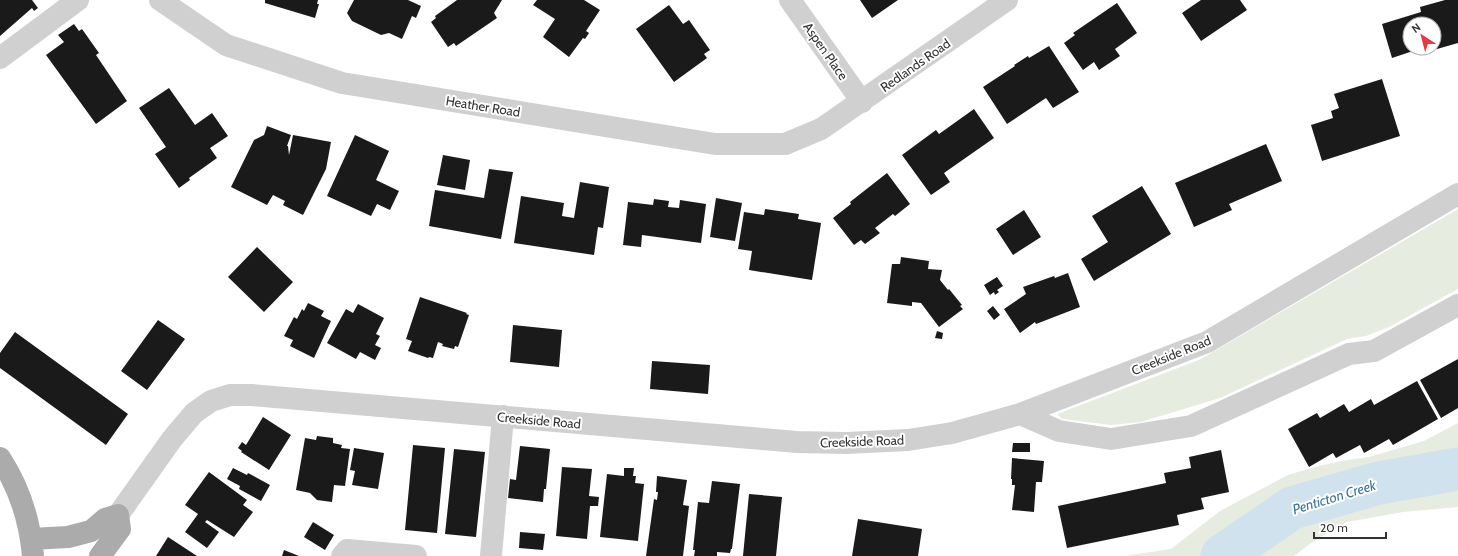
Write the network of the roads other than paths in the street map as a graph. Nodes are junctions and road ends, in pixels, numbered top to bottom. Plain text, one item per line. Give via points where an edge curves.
1 (78, 0) edge
2 (160, 0) edge
3 (790, 0) edge
4 (1007, 0) edge
5 (0, 58) edge
6 (862, 102) junction
7 (821, 129) joint
8 (1458, 194) edge
9 (1458, 305) edge
10 (1020, 414) junction
11 (503, 416) junction
12 (0, 458) edge
13 (118, 515) junction
14 (32, 547) edge
15 (100, 556) edge
16 (342, 556) edge
17 (416, 556) edge
18 (491, 556) edge

1 - 5 street
2 - 7 street, Heather Road via 226,45 342,83 715,144 785,144
3 - 6 street, Aspen Place
4 - 6 street, Redlands Road
6 - 7 street, Redlands Road
8 - 10 street, Creekside Road via 1207,342
9 - 10 street via 1374,351 1349,354 1191,426 1111,439 1059,431
10 - 11 street, Creekside Road via 952,433 908,440 846,443 797,442
11 - 13 street, Creekside Road via 230,395 211,401 194,413 172,439
11 - 18 street
12 - 14 main road via 9,472 22,505
13 - 14 main road via 105,519 91,531
13 - 15 main road via 120,529
16 - 17 street via 347,550

